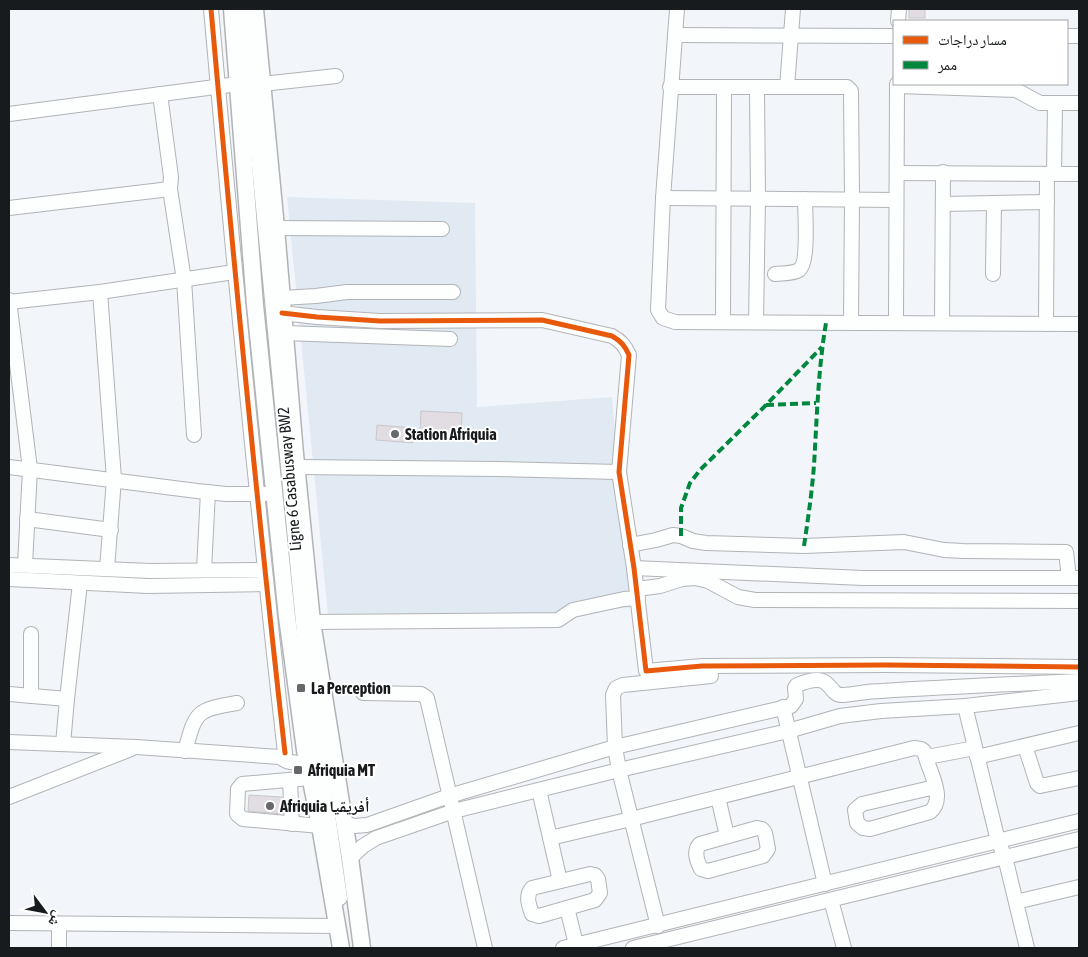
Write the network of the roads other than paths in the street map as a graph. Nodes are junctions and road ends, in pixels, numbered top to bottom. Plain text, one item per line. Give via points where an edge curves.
1 (211, 9) edge
2 (232, 9) edge
3 (240, 9) edge
4 (244, 9) edge
5 (254, 9) edge
6 (677, 9) edge
7 (793, 9) edge
8 (675, 35) junction
9 (790, 36) junction
10 (893, 36) edge
11 (336, 76) dead end
12 (238, 84) junction
13 (262, 84) junction
14 (897, 85) edge
15 (218, 87) junction
16 (670, 87) junction
17 (788, 87) junction
18 (724, 88) junction
19 (757, 88) junction
20 (160, 94) junction
21 (1055, 103) junction
22 (1079, 103) edge
23 (9, 114) edge
24 (943, 172) junction
25 (897, 173) junction
26 (1051, 174) junction
27 (1079, 174) edge
28 (170, 189) junction
29 (663, 198) junction
30 (805, 199) junction
31 (852, 199) junction
32 (724, 200) junction
33 (758, 200) junction
34 (896, 200) junction
35 (1047, 202) junction
36 (994, 203) junction
37 (943, 204) junction
38 (9, 208) edge
39 (276, 228) junction
40 (442, 230) dead end
41 (234, 272) junction
42 (775, 274) dead end
43 (993, 274) dead end
44 (184, 280) junction
45 (100, 292) junction
46 (453, 292) dead end
47 (9, 301) edge
48 (282, 305) junction
49 (723, 322) junction
50 (756, 322) junction
51 (850, 323) junction
52 (896, 323) junction
53 (942, 323) junction
54 (1046, 324) junction
55 (1079, 324) edge
56 (284, 333) junction
57 (450, 339) dead end
58 (194, 435) dead end
59 (9, 467) edge
60 (296, 467) junction
61 (30, 469) junction
62 (619, 472) junction
63 (114, 479) junction
64 (208, 492) junction
65 (275, 493) junction
66 (258, 495) junction
67 (28, 519) junction
68 (110, 530) junction
69 (630, 545) junction
70 (1073, 552) edge
71 (9, 565) edge
72 (25, 565) junction
73 (634, 568) junction
74 (107, 569) junction
75 (204, 570) junction
76 (265, 577) junction
77 (1074, 578) edge
78 (9, 580) edge
79 (80, 583) junction
80 (637, 593) junction
81 (1079, 601) edge
82 (312, 622) junction
83 (31, 634) dead end
84 (1079, 667) edge
85 (711, 676) dead end
86 (1079, 680) edge
87 (363, 693) dead end
88 (1079, 693) edge
89 (9, 694) edge
90 (31, 696) junction
91 (67, 699) junction
92 (237, 703) dead end
93 (965, 706) junction
94 (782, 707) junction
95 (788, 731) junction
96 (1079, 733) edge
97 (9, 742) edge
98 (64, 744) junction
99 (1025, 746) junction
100 (136, 747) junction
101 (615, 748) junction
102 (185, 751) junction
103 (976, 752) junction
104 (318, 754) junction
105 (282, 755) junction
106 (926, 757) junction
107 (619, 770) junction
108 (799, 776) junction
109 (310, 778) junction
110 (1079, 778) edge
111 (290, 780) junction
112 (935, 787) junction
113 (539, 790) junction
114 (449, 796) junction
115 (9, 797) edge
116 (718, 797) junction
117 (454, 811) junction
118 (632, 819) junction
119 (1079, 821) edge
120 (344, 823) junction
121 (372, 823) junction
122 (292, 824) junction
123 (320, 826) junction
124 (727, 836) junction
125 (376, 838) junction
126 (550, 838) junction
127 (1079, 839) edge
128 (998, 841) junction
129 (1005, 857) junction
130 (350, 858) junction
131 (560, 881) junction
132 (825, 884) junction
133 (1079, 888) edge
134 (831, 900) junction
135 (1016, 902) junction
136 (567, 908) junction
137 (9, 923) edge
138 (59, 924) junction
139 (337, 926) junction
140 (658, 926) junction
141 (569, 946) edge
142 (59, 948) edge
143 (340, 948) edge
144 (344, 948) edge
145 (349, 948) edge
146 (362, 948) edge
147 (485, 948) edge
148 (633, 948) edge
149 (844, 948) edge
150 (1026, 948) edge

1 - 15 street
2 - 12 main road
3 - 104 street, Ligne 6 Casabusway BW2 via 304,678
4 - 104 street, Ligne 6 Casabusway BW2
5 - 13 main road
6 - 8 street
7 - 9 street
8 - 9 street
8 - 16 street
9 - 10 street
9 - 17 street
11 - 13 street
12 - 15 street
12 - 65 main road via 255,305
13 - 39 main road
14 - 21 street via 1016,90 1040,103
14 - 25 street
15 - 20 street
15 - 41 street
16 - 18 street
16 - 29 street
17 - 19 street
17 - 31 street via 847,87 851,91
18 - 19 street
18 - 32 street
19 - 33 street
20 - 23 street
20 - 28 street
21 - 22 street
21 - 26 street
24 - 25 street
24 - 26 street
24 - 37 street
25 - 34 street
26 - 27 street
26 - 35 street
28 - 38 street
28 - 44 street
29 - 32 street
29 - 49 street via 660,315 675,322
30 - 31 street
30 - 33 street
30 - 42 street via 805,256 802,267 797,271
31 - 34 street
31 - 51 street
32 - 33 street
32 - 49 street
33 - 50 street
34 - 52 street
35 - 36 street
35 - 54 street
36 - 37 street
36 - 43 street
37 - 53 street
39 - 40 street
39 - 48 main road
41 - 44 street
41 - 66 street
44 - 45 street
44 - 58 street
45 - 47 street
45 - 63 street
46 - 48 street via 347,292
47 - 61 street
48 - 56 main road
48 - 62 street via 317,317 380,321 542,320 612,336 626,347 629,355
49 - 50 street
50 - 51 street
51 - 52 street
52 - 53 street
53 - 54 street
54 - 55 street
56 - 57 street
56 - 60 main road
59 - 61 street
60 - 62 street
60 - 82 main road
61 - 63 street
61 - 67 street
62 - 69 street
63 - 64 street
63 - 68 street
64 - 66 street
64 - 75 street
65 - 66 street
65 - 104 main road via 287,616
66 - 76 street
67 - 68 street
67 - 72 street
68 - 74 street
69 - 70 street via 673,535 706,543 804,546 904,542 954,551
69 - 73 street
70 - 77 street
71 - 72 street
72 - 74 street
73 - 77 street via 863,578
73 - 80 street
74 - 75 street
75 - 76 street
76 - 79 street via 171,586
76 - 105 street
78 - 79 street
79 - 91 street
80 - 81 street via 695,578 708,581 738,597 755,600
80 - 82 street via 573,610 558,620
80 - 84 street via 646,671 702,666
82 - 104 main road
83 - 90 street
85 - 101 street via 616,688 612,699
86 - 94 street via 843,695 817,679 796,685 795,702
87 - 114 street via 421,694 427,698
88 - 93 street
89 - 90 street
90 - 91 street
91 - 98 street
92 - 102 street via 200,713 194,721
93 - 95 street via 860,713
93 - 103 street
94 - 95 street
94 - 101 street
95 - 107 street
95 - 108 street
96 - 99 street
97 - 98 street
98 - 100 street
99 - 103 street
99 - 110 street via 1040,786
100 - 102 street
100 - 115 street
101 - 107 street
101 - 114 street
102 - 105 street
103 - 106 street
103 - 128 street
104 - 105 street
104 - 109 main road
104 - 120 main road
104 - 144 street, Ligne 6 Casabusway BW2
104 - 145 street, Ligne 6 Casabusway BW2
106 - 108 street via 921,749 914,748
106 - 112 street
107 - 113 street
107 - 118 street
108 - 116 street
108 - 132 street
109 - 111 street
109 - 123 main road
111 - 122 street
111 - 122 street via 242,784 238,789 238,814 243,819
112 - 112 street via 937,802 930,812 870,828 856,824 855,810 862,804
113 - 117 street
113 - 126 street
114 - 117 street
114 - 121 street
116 - 118 street
116 - 124 street
117 - 125 street
117 - 147 street
118 - 126 street
118 - 140 street
119 - 128 street
120 - 121 street via 358,826
120 - 130 main road
121 - 125 street
122 - 123 street
123 - 139 main road
124 - 124 street via 704,842 698,847 696,854 702,871 760,857 768,849 765,834 759,828
125 - 130 street
126 - 131 street
127 - 129 street
128 - 129 street
128 - 132 street
129 - 134 street
129 - 135 street
130 - 146 main road
131 - 136 street via 590,874 598,879 600,893 597,898
131 - 136 street via 529,891 532,914 537,916
132 - 140 street
133 - 135 street
134 - 148 street
134 - 149 street
135 - 150 street
136 - 141 street
137 - 138 street
138 - 139 street
138 - 142 street
139 - 143 main road
140 - 141 street

